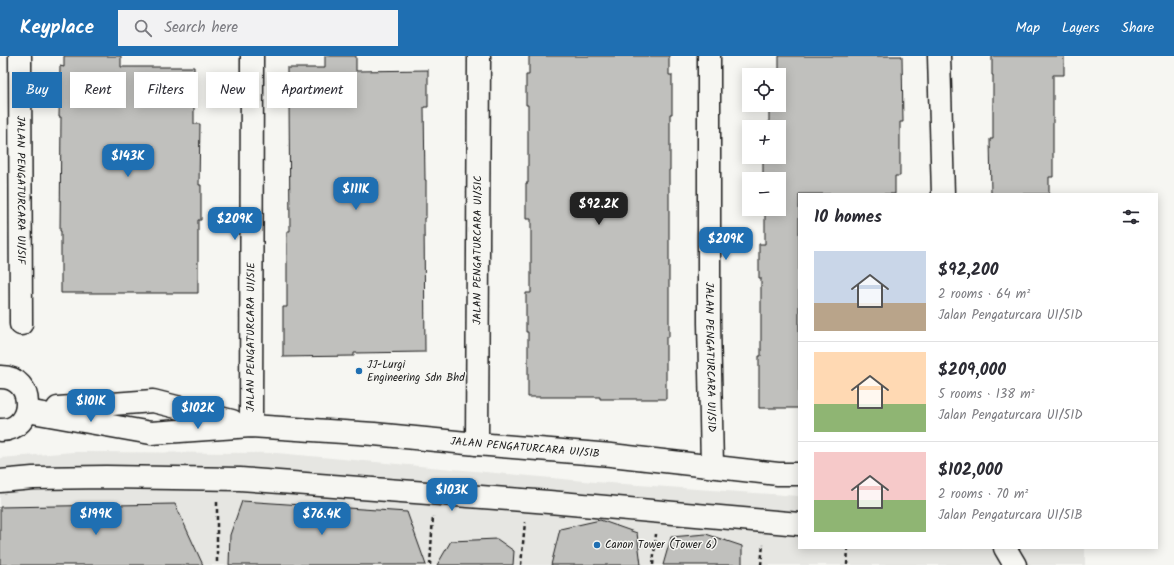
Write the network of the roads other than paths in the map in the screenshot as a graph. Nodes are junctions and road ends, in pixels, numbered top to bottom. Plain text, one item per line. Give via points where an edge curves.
1 (20, 56) edge
2 (252, 56) edge
3 (479, 56) edge
4 (709, 56) edge
5 (938, 56) edge
6 (943, 193) edge
7 (21, 324) dead end
8 (0, 377) edge
9 (27, 411) junction
10 (251, 426) junction
11 (0, 430) edge
12 (477, 444) junction
13 (712, 466) junction
14 (798, 474) edge
15 (0, 481) edge
16 (798, 524) edge
17 (1006, 549) edge
18 (1015, 565) edge

1 - 7 street, JALAN PENGATURCARA U1/51F
2 - 10 street, JALAN PENGATURCARA U1/51E
3 - 12 street, JALAN PENGATURCARA U1/51C
4 - 13 street, JALAN PENGATURCARA U1/51D
5 - 6 street
8 - 9 street via 13,380 26,392
9 - 10 street, JALAN PENGATURCARA U1/51B via 151,433
9 - 10 street, JALAN PENGATURCARA U1/51B via 153,401
9 - 11 street via 24,418 10,429
10 - 12 street, JALAN PENGATURCARA U1/51B
12 - 13 street, JALAN PENGATURCARA U1/51B
13 - 14 street, JALAN PENGATURCARA U1/51B
15 - 16 street via 106,477 252,480 527,500
17 - 18 street

